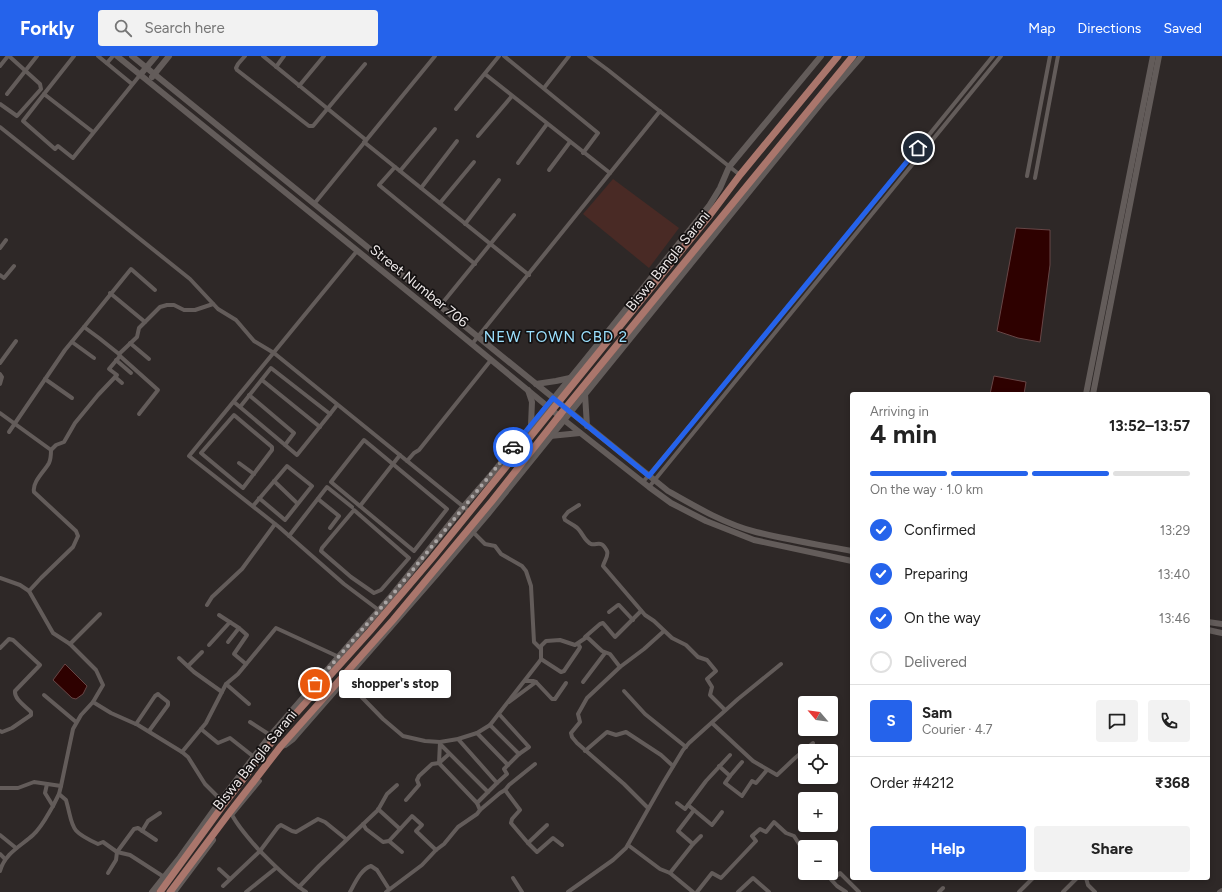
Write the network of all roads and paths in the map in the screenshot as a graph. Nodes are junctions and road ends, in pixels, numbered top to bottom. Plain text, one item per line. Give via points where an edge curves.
1 (8, 56) edge
2 (38, 56) edge
3 (74, 56) edge
4 (98, 56) edge
5 (113, 56) edge
6 (117, 56) edge
7 (132, 56) edge
8 (156, 56) edge
9 (169, 56) edge
10 (245, 56) edge
11 (263, 56) edge
12 (284, 56) edge
13 (324, 56) edge
14 (435, 56) edge
15 (499, 56) edge
16 (504, 56) edge
17 (569, 56) edge
18 (588, 56) edge
19 (821, 56) edge
20 (838, 56) edge
21 (853, 56) edge
22 (862, 56) edge
23 (993, 56) edge
24 (1001, 56) edge
25 (1050, 56) edge
26 (1058, 56) edge
27 (1153, 56) edge
28 (1159, 56) edge
29 (107, 63) junction
30 (365, 64) dead end
31 (0, 66) edge
32 (276, 67) junction
33 (146, 68) junction
34 (25, 71) junction
35 (485, 74) junction
36 (140, 75) junction
37 (154, 75) junction
38 (148, 82) junction
39 (132, 84) junction
40 (299, 86) junction
41 (544, 88) junction
42 (7, 94) dead end
43 (44, 94) junction
44 (512, 96) junction
45 (819, 101) junction
46 (0, 104) edge
47 (327, 109) junction
48 (456, 109) dead end
49 (660, 111) junction
50 (547, 124) junction
51 (0, 127) edge
52 (435, 129) dead end
53 (93, 132) junction
54 (478, 136) dead end
55 (365, 141) junction
56 (457, 141) dead end
57 (570, 142) junction
58 (583, 153) junction
59 (474, 162) dead end
60 (518, 163) dead end
61 (395, 167) junction
62 (729, 167) junction
63 (549, 170) dead end
64 (400, 171) junction
65 (610, 173) junction
66 (1133, 174) junction
67 (740, 175) junction
68 (1027, 176) dead end
69 (1035, 178) dead end
70 (499, 180) dead end
71 (421, 188) junction
72 (741, 197) junction
73 (440, 203) junction
74 (314, 204) junction
75 (514, 214) dead end
76 (465, 224) junction
77 (6, 240) dead end
78 (491, 244) junction
79 (0, 248) edge
80 (357, 250) junction
81 (475, 264) junction
82 (14, 266) dead end
83 (529, 275) junction
84 (2, 277) edge
85 (0, 283) edge
86 (155, 290) dead end
87 (110, 293) junction
88 (214, 304) junction
89 (440, 306) junction
90 (145, 322) junction
91 (84, 328) junction
92 (477, 337) junction
93 (16, 341) dead end
94 (72, 342) junction
95 (130, 343) junction
96 (472, 344) junction
97 (274, 354) junction
98 (119, 355) junction
99 (94, 358) dead end
100 (149, 359) dead end
101 (116, 360) junction
102 (492, 360) junction
103 (0, 363) edge
104 (131, 373) dead end
105 (0, 374) edge
106 (115, 377) junction
107 (571, 377) junction
108 (45, 379) junction
109 (262, 380) junction
110 (122, 383) dead end
111 (0, 384) edge
112 (536, 384) junction
113 (528, 390) junction
114 (1086, 392) edge
115 (1093, 392) edge
116 (585, 394) junction
117 (249, 395) junction
118 (72, 398) dead end
119 (556, 400) junction
120 (234, 402) junction
121 (337, 405) junction
122 (240, 407) junction
123 (549, 408) junction
124 (568, 410) junction
125 (0, 413) edge
126 (139, 414) dead end
127 (330, 414) junction
128 (562, 418) junction
129 (15, 423) junction
130 (532, 425) junction
131 (587, 426) junction
132 (320, 427) junction
133 (9, 432) dead end
134 (580, 433) junction
135 (550, 436) junction
136 (285, 445) junction
137 (52, 450) junction
138 (400, 455) junction
139 (407, 461) junction
140 (240, 462) dead end
141 (394, 464) junction
142 (226, 473) junction
143 (254, 474) junction
144 (649, 476) junction
145 (220, 480) junction
146 (655, 480) junction
147 (274, 481) junction
148 (643, 482) junction
149 (649, 487) junction
150 (259, 498) junction
151 (318, 499) junction
152 (297, 503) junction
153 (579, 505) dead end
154 (253, 506) junction
155 (360, 506) junction
156 (464, 506) junction
157 (352, 507) dead end
158 (470, 512) junction
159 (275, 524) junction
160 (330, 528) dead end
161 (472, 532) junction
162 (288, 536) junction
163 (850, 551) edge
164 (850, 561) edge
165 (347, 573) junction
166 (351, 577) junction
167 (0, 578) edge
168 (340, 580) junction
169 (344, 584) junction
170 (29, 591) junction
171 (207, 605) dead end
172 (641, 611) junction
173 (382, 612) junction
174 (609, 612) dead end
175 (100, 614) dead end
176 (219, 615) dead end
177 (633, 620) junction
178 (230, 622) junction
179 (1210, 622) edge
180 (1222, 624) edge
181 (239, 628) junction
182 (664, 630) junction
183 (1210, 630) edge
184 (1222, 633) edge
185 (585, 637) junction
186 (228, 642) dead end
187 (70, 644) junction
188 (578, 644) junction
189 (209, 645) dead end
190 (0, 648) edge
191 (541, 649) junction
192 (202, 652) dead end
193 (605, 653) junction
194 (179, 658) dead end
195 (339, 658) junction
196 (541, 659) junction
197 (246, 664) junction
198 (781, 664) dead end
199 (188, 666) junction
200 (620, 666) junction
201 (346, 680) junction
202 (525, 681) junction
203 (536, 682) junction
204 (583, 682) dead end
205 (566, 683) dead end
206 (226, 684) junction
207 (624, 691) dead end
208 (222, 692) junction
209 (44, 695) dead end
210 (93, 702) junction
211 (248, 704) dead end
212 (506, 705) junction
213 (726, 710) junction
214 (499, 714) junction
215 (76, 722) junction
216 (250, 722) dead end
217 (712, 723) junction
218 (136, 724) junction
219 (490, 725) junction
220 (201, 729) junction
221 (0, 731) edge
222 (149, 732) junction
223 (477, 733) junction
224 (270, 735) junction
225 (458, 739) junction
226 (440, 743) junction
227 (813, 743) dead end
228 (281, 746) junction
229 (686, 747) junction
230 (586, 751) junction
231 (182, 752) junction
232 (449, 754) junction
233 (519, 754) junction
234 (730, 755) dead end
235 (254, 757) junction
236 (742, 762) dead end
237 (439, 763) junction
238 (535, 764) dead end
239 (508, 765) junction
240 (673, 766) junction
241 (719, 766) junction
242 (767, 770) junction
243 (730, 776) junction
244 (260, 781) dead end
245 (497, 783) junction
246 (47, 784) junction
247 (397, 785) dead end
248 (61, 786) junction
249 (0, 788) edge
250 (505, 790) junction
251 (488, 792) junction
252 (58, 794) junction
253 (406, 800) dead end
254 (222, 802) junction
255 (477, 803) junction
256 (677, 803) dead end
257 (688, 805) junction
258 (53, 806) junction
259 (648, 808) junction
260 (378, 809) junction
261 (480, 810) junction
262 (694, 810) junction
263 (722, 812) dead end
264 (160, 813) dead end
265 (231, 813) junction
266 (363, 824) junction
267 (547, 826) dead end
268 (400, 829) junction
269 (142, 831) junction
270 (0, 835) edge
271 (701, 836) dead end
272 (346, 839) junction
273 (156, 840) dead end
274 (389, 841) junction
275 (798, 842) edge
276 (528, 843) junction
277 (693, 844) junction
278 (628, 845) junction
279 (562, 846) dead end
280 (16, 848) junction
281 (436, 850) junction
282 (260, 851) junction
283 (118, 852) junction
284 (402, 852) dead end
285 (0, 854) edge
286 (5, 859) junction
287 (220, 868) dead end
288 (276, 868) junction
289 (0, 871) edge
290 (108, 873) dead end
291 (670, 873) junction
292 (838, 875) edge
293 (164, 877) junction
294 (513, 878) dead end
295 (230, 879) junction
296 (831, 880) edge
297 (1031, 880) edge
298 (1075, 880) edge
299 (1087, 880) edge
300 (223, 886) dead end
301 (177, 887) edge
302 (299, 887) junction
303 (688, 888) junction
304 (943, 888) dead end
305 (387, 890) edge
306 (1222, 890) edge
307 (152, 892) edge
308 (160, 892) edge
309 (170, 892) edge
310 (246, 892) edge
311 (306, 892) edge
312 (350, 892) edge
313 (522, 892) edge
314 (568, 892) edge
315 (684, 892) edge
316 (693, 892) edge
317 (697, 892) edge
318 (738, 892) edge
319 (769, 892) edge
320 (846, 892) edge
321 (859, 892) edge
322 (939, 892) edge
323 (1020, 892) edge
324 (1063, 892) edge
325 (1095, 892) edge
326 (1219, 892) edge

1 - 31 street
1 - 34 street
2 - 34 street
3 - 43 street
4 - 29 street
5 - 29 street
6 - 36 street, Street Number 706
7 - 33 street
8 - 33 street
9 - 37 street
10 - 47 street via 238,64 237,70 305,124 313,126
11 - 32 street
12 - 32 street
13 - 40 street
14 - 55 street
15 - 35 street
16 - 41 street
17 - 41 street
18 - 49 street
19 - 62 street
20 - 67 main road, Biswa Bangla Sarani
21 - 45 main road, Biswa Bangla Sarani
22 - 45 street
23 - 144 street
24 - 146 street
25 - 68 street
26 - 69 street
27 - 66 street
28 - 66 street
29 - 39 street
30 - 47 street
32 - 40 street
33 - 36 street
33 - 37 street
34 - 42 street
34 - 46 street via 40,84 41,89 17,116
35 - 44 street
35 - 48 street
36 - 38 street, Street Number 706
36 - 39 street
37 - 38 street
37 - 74 street
38 - 80 street, Street Number 706
39 - 53 street
40 - 47 street
41 - 58 street via 598,133
43 - 53 street
43 - 53 street via 22,121 55,150 58,146 73,158
44 - 50 street
44 - 54 street
45 - 72 main road, Biswa Bangla Sarani
47 - 55 street
49 - 62 street
49 - 65 street
50 - 57 street
50 - 60 street
51 - 88 street via 190,279
52 - 64 street
55 - 61 street
55 - 74 street
56 - 71 street
57 - 58 street
57 - 63 street
58 - 65 street
59 - 73 street
61 - 64 street
61 - 81 street via 379,186
62 - 67 street
62 - 107 street via 709,206
64 - 71 street
65 - 83 street
66 - 114 street
66 - 115 street
67 - 119 main road, Biswa Bangla Sarani via 710,215
70 - 76 street
71 - 73 street
72 - 116 street
72 - 124 main road, Biswa Bangla Sarani
73 - 76 street
74 - 89 street
75 - 78 street
76 - 78 street
77 - 79 street
78 - 81 street
78 - 83 street
80 - 96 street, Street Number 706
80 - 97 street
81 - 89 street
82 - 84 street
83 - 92 street
84 - 85 street
86 - 87 street via 131,269
87 - 90 street
87 - 91 street
88 - 90 street via 195,310 167,305 160,307
88 - 97 street via 236,320 254,341
89 - 92 street
90 - 95 street via 139,328 137,337
91 - 94 street
91 - 98 street
92 - 96 street
92 - 112 street
93 - 103 street
94 - 99 street
94 - 108 street
95 - 98 street
95 - 100 street
96 - 102 street, Street Number 706
97 - 120 street
97 - 121 street
98 - 101 street
98 - 126 street via 158,390
101 - 104 street
101 - 106 street via 109,369
102 - 113 street, Street Number 706
102 - 139 street via 419,450
105 - 111 street
106 - 110 street
106 - 137 street via 98,394 64,442
107 - 112 street
107 - 119 street
108 - 118 street
108 - 129 street
109 - 117 street
109 - 127 street via 271,368
109 - 132 street
112 - 119 street
113 - 123 street, Street Number 706
113 - 130 street via 532,402
116 - 124 street
116 - 131 street
117 - 122 street
117 - 136 street via 294,433
119 - 123 main road, Biswa Bangla Sarani
119 - 124 street
120 - 122 street
120 - 145 street via 189,456
121 - 127 street
121 - 138 street
122 - 136 street
123 - 128 street, Street Number 706
123 - 130 street
123 - 158 main road, Biswa Bangla Sarani
124 - 128 main road, Biswa Bangla Sarani
124 - 131 street
125 - 129 street
127 - 132 street
128 - 134 street, Street Number 706
128 - 135 street
128 - 228 main road, Biswa Bangla Sarani via 416,592
129 - 133 street
129 - 137 street
130 - 156 street
131 - 144 street
132 - 136 street via 297,455
134 - 135 street
134 - 148 street, Street Number 706
135 - 161 street
137 - 170 street via 50,462 35,484 34,492 76,530 78,536 73,547
138 - 139 street
138 - 141 street
139 - 156 street
140 - 143 street
141 - 155 street
141 - 155 street via 364,440 331,482
141 - 155 street via 447,509 414,552
142 - 143 street via 243,488
142 - 143 street via 201,453 234,415 272,447
142 - 145 street
144 - 146 street
144 - 148 street
145 - 154 street
146 - 149 street
146 - 163 street via 668,491 727,522 755,532
147 - 150 street
147 - 152 street
147 - 152 street via 288,466 312,486
148 - 149 street, Street Number 706
149 - 164 street, Street Number 706 via 695,516 754,540
150 - 152 street via 285,520
150 - 154 street
151 - 157 street via 327,487
151 - 160 street via 339,516
151 - 162 street
153 - 172 street via 568,512 564,519 578,528 590,543 602,544 608,555 603,566
154 - 159 street
156 - 158 street
156 - 173 street
158 - 173 main road, Biswa Bangla Sarani
159 - 162 street
159 - 171 street via 242,569
161 - 191 street via 486,545 495,546 501,554 526,571 531,586 534,642
161 - 201 street
162 - 168 street
165 - 166 street
165 - 166 street via 321,551 354,510 409,558 381,590 374,593
165 - 168 street
166 - 169 street
167 - 170 street
168 - 169 street
169 - 173 street
170 - 187 street via 53,633
172 - 177 street
172 - 182 street
173 - 195 street
173 - 254 main road, Biswa Bangla Sarani
174 - 177 street via 619,605
175 - 187 street
176 - 178 street
177 - 185 street via 615,637 603,623
178 - 181 street
178 - 189 street
179 - 180 street
181 - 186 street
181 - 197 street via 247,634 234,654
182 - 200 street via 644,649
182 - 213 street via 696,655 707,660 715,669 707,679 712,687 710,695
183 - 184 street
185 - 188 street
185 - 193 street
187 - 210 street via 96,670 102,682 102,688
188 - 191 street via 572,645 560,640 546,641
188 - 196 street via 579,649 564,671 561,672
190 - 221 street via 9,639 13,640 40,665 15,691 17,698 31,715 12,728
191 - 196 street
192 - 199 street
193 - 200 street via 610,654
193 - 204 street
194 - 199 street
195 - 197 street via 276,628
195 - 224 street
196 - 202 street
197 - 206 street
198 - 213 street
199 - 208 street
200 - 230 street via 587,698 578,714 580,722 571,733
201 - 226 street via 403,736
201 - 228 street via 293,739
202 - 203 street
202 - 212 street
203 - 205 street via 552,699 555,699
203 - 212 street
206 - 208 street
206 - 211 street
207 - 229 street via 645,714
208 - 220 street
209 - 215 street
210 - 215 street
210 - 218 street
212 - 214 street
213 - 217 street
214 - 219 street
214 - 233 street via 529,747
215 - 248 street
216 - 224 street
217 - 229 street
217 - 242 street
218 - 222 street
218 - 222 street via 156,695 159,695 168,702 168,705
219 - 223 street
219 - 233 street
220 - 231 street
220 - 235 street via 218,743 230,738
222 - 231 street
223 - 225 street
223 - 239 street
224 - 235 street
225 - 226 street
225 - 245 street
226 - 232 street
226 - 237 street
227 - 242 street via 777,775
228 - 265 main road, Biswa Bangla Sarani
229 - 240 street
230 - 240 street via 607,732 616,735 626,732
230 - 259 street
231 - 254 street via 205,784
232 - 237 street
232 - 251 street
233 - 239 street
234 - 241 street
235 - 254 street
236 - 243 street
237 - 253 street via 432,764 419,776 419,785
237 - 255 street
238 - 250 street
239 - 245 street via 504,769 507,774
240 - 259 street
241 - 243 street
241 - 257 street
242 - 243 street via 756,783 752,781 742,796 725,783
244 - 265 street
245 - 251 street
246 - 248 street
246 - 249 street via 34,782 18,788
246 - 258 street via 45,793
247 - 260 street via 387,794
248 - 252 street
250 - 261 street
250 - 276 street via 520,810 511,823
251 - 255 street
252 - 258 street
252 - 283 street via 66,800 72,827 77,832 98,844 103,842
254 - 265 street
254 - 293 street
254 - 308 main road, Biswa Bangla Sarani
255 - 261 street
256 - 257 street via 685,809
257 - 262 street
258 - 280 street via 35,833
259 - 278 street
260 - 266 street
260 - 268 street
261 - 281 street via 458,827
262 - 263 street via 712,825
262 - 277 street via 678,831
264 - 269 street via 148,821
265 - 282 street
265 - 301 main road, Biswa Bangla Sarani
266 - 272 street
266 - 274 street via 384,842
267 - 276 street
268 - 274 street
268 - 281 street via 412,816 422,825 416,831
269 - 273 street
269 - 283 street via 138,828 134,830
270 - 280 street
271 - 277 street
272 - 282 street via 318,819 296,832 281,825
272 - 302 street
274 - 284 street
275 - 317 street via 794,836 786,833 774,822 766,832 760,829 752,836 756,841 721,878 712,873
276 - 279 street via 537,852 553,838
277 - 291 street
278 - 291 street via 660,869
278 - 314 street via 613,860
280 - 286 street
281 - 305 street via 422,865
282 - 288 street
282 - 295 street
283 - 290 street
283 - 293 street via 130,855
285 - 286 street
286 - 289 street
287 - 295 street
288 - 302 street
288 - 310 street
291 - 303 street
292 - 321 street via 840,873
293 - 307 street
294 - 313 street
295 - 300 street
296 - 320 street
297 - 323 street
298 - 324 street
299 - 325 street
301 - 309 main road, Biswa Bangla Sarani
302 - 311 street
303 - 315 street
303 - 316 street
304 - 322 street
305 - 312 street via 377,870 368,866
306 - 326 street
318 - 319 street via 753,878

